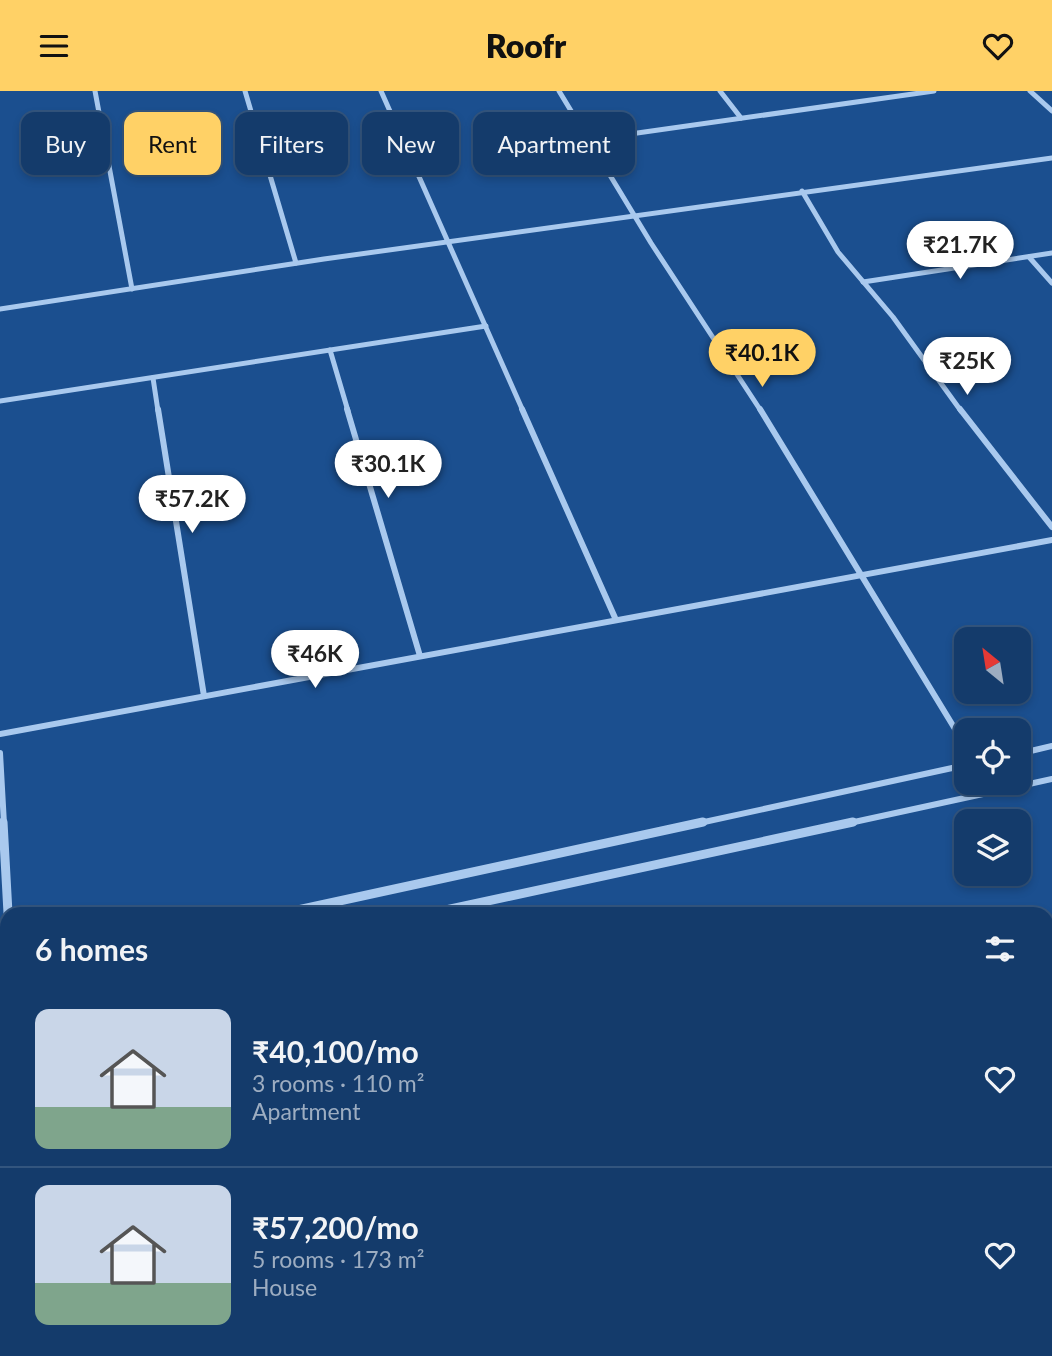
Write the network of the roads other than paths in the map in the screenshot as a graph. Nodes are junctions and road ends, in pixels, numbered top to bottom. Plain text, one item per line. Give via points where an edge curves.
1 (95, 91) edge
2 (245, 91) edge
3 (382, 91) edge
4 (559, 91) edge
5 (720, 91) edge
6 (934, 91) edge
7 (1030, 91) edge
8 (1052, 111) edge
9 (571, 112) edge
10 (741, 118) junction
11 (635, 133) edge
12 (1052, 158) edge
13 (611, 175) edge
14 (802, 191) junction
15 (637, 216) junction
16 (449, 242) junction
17 (1052, 253) edge
18 (1029, 257) junction
19 (296, 263) junction
20 (863, 282) junction
21 (1052, 283) edge
22 (132, 289) junction
23 (0, 309) edge
24 (486, 326) junction
25 (330, 351) junction
26 (153, 378) junction
27 (0, 401) edge
28 (1052, 527) edge
29 (1052, 540) edge
30 (862, 575) junction
31 (616, 620) junction
32 (420, 656) junction
33 (204, 696) junction
34 (954, 727) edge
35 (0, 734) edge
36 (1052, 746) edge
37 (1031, 751) edge
38 (0, 753) edge
39 (954, 768) edge
40 (1052, 779) edge
41 (1031, 784) edge
42 (978, 795) edge
43 (8, 907) edge
44 (312, 907) edge
45 (460, 907) edge

1 - 22 street
2 - 19 street
3 - 16 street
4 - 9 street
5 - 10 street
6 - 10 street
7 - 8 street
10 - 11 street
12 - 14 street
13 - 15 street
14 - 15 street
14 - 20 street via 838,252
15 - 16 street
15 - 30 street
16 - 19 street
16 - 24 street
17 - 18 street
18 - 20 street
18 - 21 street
19 - 22 street
20 - 28 street
22 - 23 street
24 - 25 street
24 - 31 street
25 - 26 street
25 - 32 street
26 - 27 street
26 - 33 street
29 - 30 street
30 - 31 street
30 - 34 street
31 - 32 street
32 - 33 street
33 - 35 street
36 - 37 street
38 - 43 street
39 - 44 street
40 - 41 street
42 - 45 street

